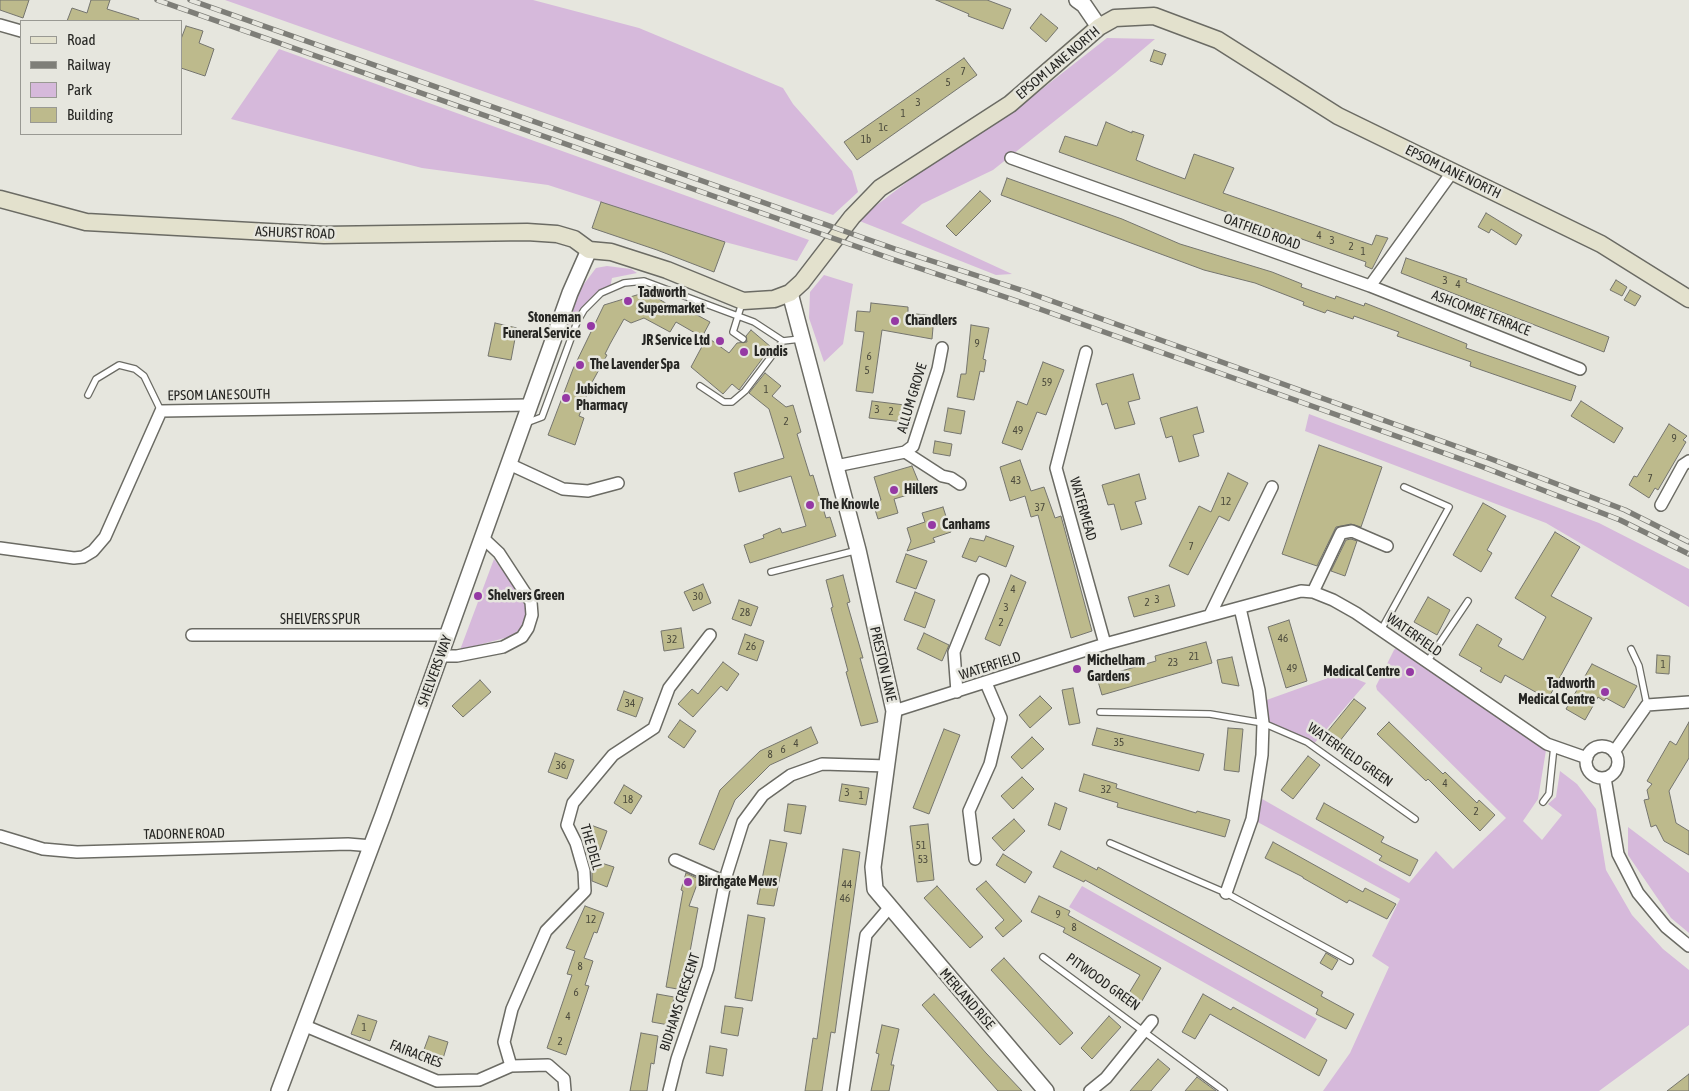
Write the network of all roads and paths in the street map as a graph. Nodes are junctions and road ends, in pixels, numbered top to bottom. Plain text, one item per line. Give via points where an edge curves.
1 (1083, 2) edge
2 (0, 25) edge
3 (1099, 27) junction
4 (20, 31) edge
5 (1011, 158) dead end
6 (1453, 171) junction
7 (0, 199) edge
8 (589, 250) junction
9 (1370, 286) junction
10 (790, 293) junction
11 (1689, 299) edge
12 (740, 308) junction
13 (803, 339) junction
14 (743, 340) dead end
15 (783, 341) junction
16 (942, 348) dead end
17 (1086, 352) dead end
18 (1580, 369) dead end
19 (700, 386) dead end
20 (88, 395) dead end
21 (529, 405) junction
22 (161, 411) junction
23 (522, 424) junction
24 (905, 452) junction
25 (1689, 462) edge
26 (509, 464) junction
27 (836, 466) junction
28 (618, 483) dead end
29 (960, 484) dead end
30 (1272, 487) dead end
31 (1404, 487) dead end
32 (1661, 505) dead end
33 (483, 538) junction
34 (1386, 546) dead end
35 (0, 548) edge
36 (858, 550) junction
37 (772, 572) dead end
38 (983, 580) dead end
39 (1313, 592) junction
40 (1468, 601) dead end
41 (1240, 608) junction
42 (1210, 615) junction
43 (1381, 630) junction
44 (192, 634) dead end
45 (448, 635) junction
46 (710, 635) dead end
47 (1105, 644) junction
48 (1631, 649) dead end
49 (440, 656) junction
50 (1427, 662) junction
51 (986, 683) junction
52 (957, 692) junction
53 (1689, 702) edge
54 (1648, 705) junction
55 (894, 711) junction
56 (1100, 712) dead end
57 (1263, 722) junction
58 (1554, 746) junction
59 (1614, 752) junction
60 (1587, 758) junction
61 (888, 766) junction
62 (1605, 778) junction
63 (1543, 802) dead end
64 (1415, 819) dead end
65 (0, 836) edge
66 (1110, 843) dead end
67 (372, 846) junction
68 (975, 859) dead end
69 (675, 860) dead end
70 (726, 882) junction
71 (1226, 893) junction
72 (889, 908) junction
73 (1689, 946) edge
74 (1044, 957) dead end
75 (1350, 961) dead end
76 (1152, 1021) dead end
77 (303, 1025) junction
78 (1145, 1031) junction
79 (511, 1066) junction
80 (279, 1091) edge
81 (565, 1091) edge
82 (669, 1091) edge
83 (843, 1091) edge
84 (1046, 1091) edge
85 (1090, 1091) edge
86 (1224, 1091) edge

1 - 3 street
2 - 4 street
3 - 6 main road, EPSOM LANE NORTH via 1115,18 1154,16 1218,40 1338,116
3 - 10 main road, EPSOM LANE NORTH via 1010,104 880,188
5 - 9 street, OATFIELD ROAD
6 - 9 street
6 - 11 main road, EPSOM LANE NORTH via 1601,244
7 - 8 main road, ASHURST ROAD via 86,222 324,235 527,232 557,234 574,239
8 - 12 main road via 610,252 667,270
8 - 21 street, SHELVERS WAY
9 - 18 street, ASHCOMBE TERRACE
10 - 12 main road
10 - 13 street, PRESTON LANE
12 - 14 lane via 733,332
12 - 15 lane via 754,322
12 - 23 lane via 644,281 610,288 592,300 577,322 542,417
13 - 15 lane
13 - 27 street, PRESTON LANE
15 - 19 lane via 768,356 745,391 732,402 724,402
16 - 24 street, ALLUM GROVE via 913,446
17 - 47 street, WATERMEAD via 1056,468
20 - 22 lane via 96,379 119,365 135,369 144,376
21 - 22 street, EPSOM LANE SOUTH
21 - 23 street, SHELVERS WAY
22 - 35 street, EPSOM LANE SOUTH via 105,537 93,551 74,558
23 - 26 street, SHELVERS WAY
24 - 27 street, ALLUM GROVE
24 - 29 street, ALLUM GROVE
25 - 32 street via 1683,465
26 - 28 street via 563,489 588,491
26 - 33 street, SHELVERS WAY
27 - 36 street, PRESTON LANE
30 - 42 street
31 - 43 lane via 1449,506
33 - 45 street, SHELVERS WAY
33 - 49 street via 499,553 531,602 528,628 522,637 503,646 457,656
34 - 39 street via 1352,531 1341,533
36 - 37 lane
36 - 55 street, PRESTON LANE
38 - 52 street via 954,652
39 - 41 street, WATERFIELD via 1286,594
39 - 43 street, WATERFIELD via 1341,604
40 - 50 lane
41 - 42 street, WATERFIELD
41 - 57 street
42 - 47 street, WATERFIELD
43 - 50 street, WATERFIELD
44 - 45 street, SHELVERS SPUR
45 - 49 street, SHELVERS WAY
46 - 79 street, THE DELL via 669,688 654,728 613,755 573,803 567,825 584,871 585,891 546,931 512,1009 504,1042
47 - 51 street, WATERFIELD
48 - 54 lane via 1639,666
49 - 67 street, SHELVERS WAY
50 - 58 street, WATERFIELD
51 - 52 street, WATERFIELD
51 - 68 street via 1001,718 990,764 969,811
52 - 55 street, WATERFIELD
53 - 54 street
54 - 59 street
55 - 61 street, PRESTON LANE
56 - 57 lane, WATERFIELD GREEN via 1210,714
57 - 64 lane, WATERFIELD GREEN via 1307,742
57 - 71 street via 1262,755 1252,819
58 - 60 street, WATERFIELD
58 - 63 lane via 1549,794
59 - 60 street via 1606,747 1597,747
59 - 62 street via 1617,768
60 - 62 street via 1590,773
61 - 70 street, BIDHAMS CRESCENT via 822,764 791,775 763,795 743,822
61 - 72 street, PRESTON LANE via 873,867 875,889
62 - 73 street via 1618,854 1638,894 1666,927
65 - 67 street, TADORNE ROAD via 43,849 77,852
66 - 71 lane
67 - 77 street, SHELVERS WAY
69 - 70 street
70 - 82 street, BIDHAMS CRESCENT via 708,968
71 - 75 lane
72 - 83 street via 866,935
72 - 84 street, MERLAND RISE
74 - 78 lane, PITWOOD GREEN
76 - 78 street, PITWOOD GREEN
77 - 79 street, FAIRACRES via 437,1081 479,1080
77 - 80 street, SHELVERS WAY
78 - 85 street, PITWOOD GREEN via 1106,1078
78 - 86 lane, PITWOOD GREEN
79 - 81 street, FAIRACRES via 548,1066 564,1079

